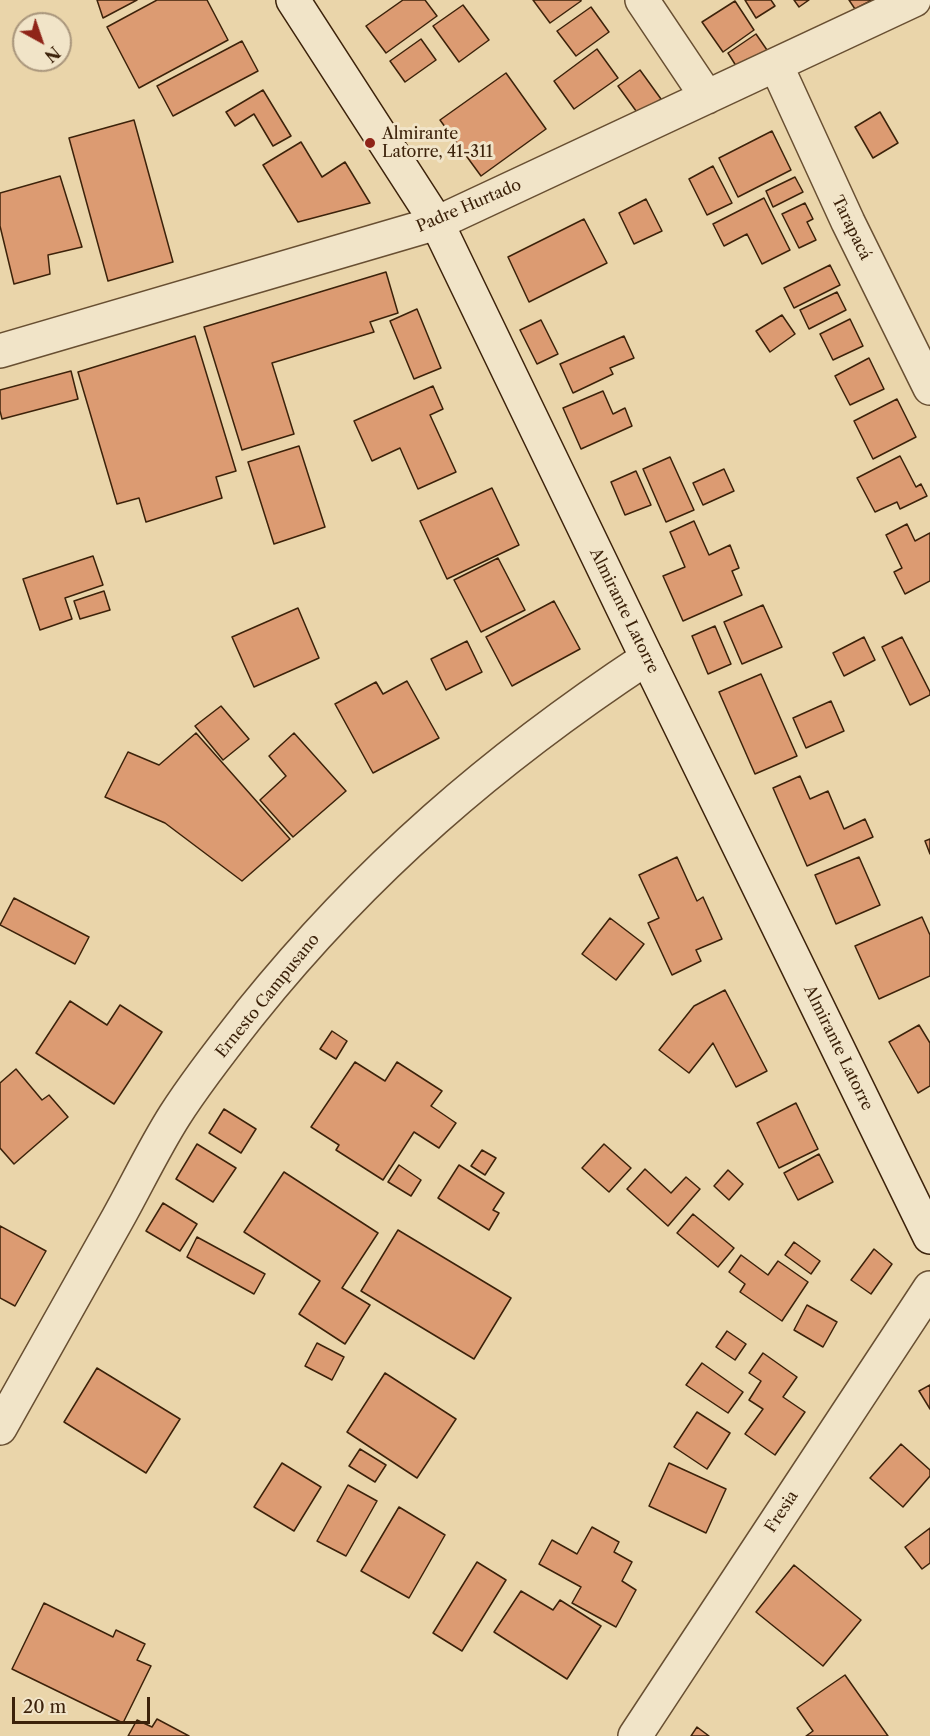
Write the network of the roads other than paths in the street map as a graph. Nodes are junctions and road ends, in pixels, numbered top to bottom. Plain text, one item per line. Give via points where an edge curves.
1 (293, 0) edge
2 (642, 0) edge
3 (914, 0) edge
4 (776, 65) junction
5 (707, 97) junction
6 (437, 223) junction
7 (0, 351) edge
8 (930, 388) edge
9 (646, 658) junction
10 (930, 1236) edge
11 (930, 1288) edge
12 (0, 1428) edge
13 (634, 1736) edge

1 - 6 street, Almirante Latorre
2 - 5 street
3 - 4 street, Padre Hurtado
4 - 5 street, Padre Hurtado
4 - 8 street, Tarapacá
5 - 6 street, Padre Hurtado
6 - 7 street, Padre Hurtado
6 - 9 street, Almirante Latorre
9 - 10 street, Almirante Latorre
9 - 12 street, Ernesto Campusano via 514,751 452,802 385,864 277,980 175,1116
11 - 13 street, Fresia

